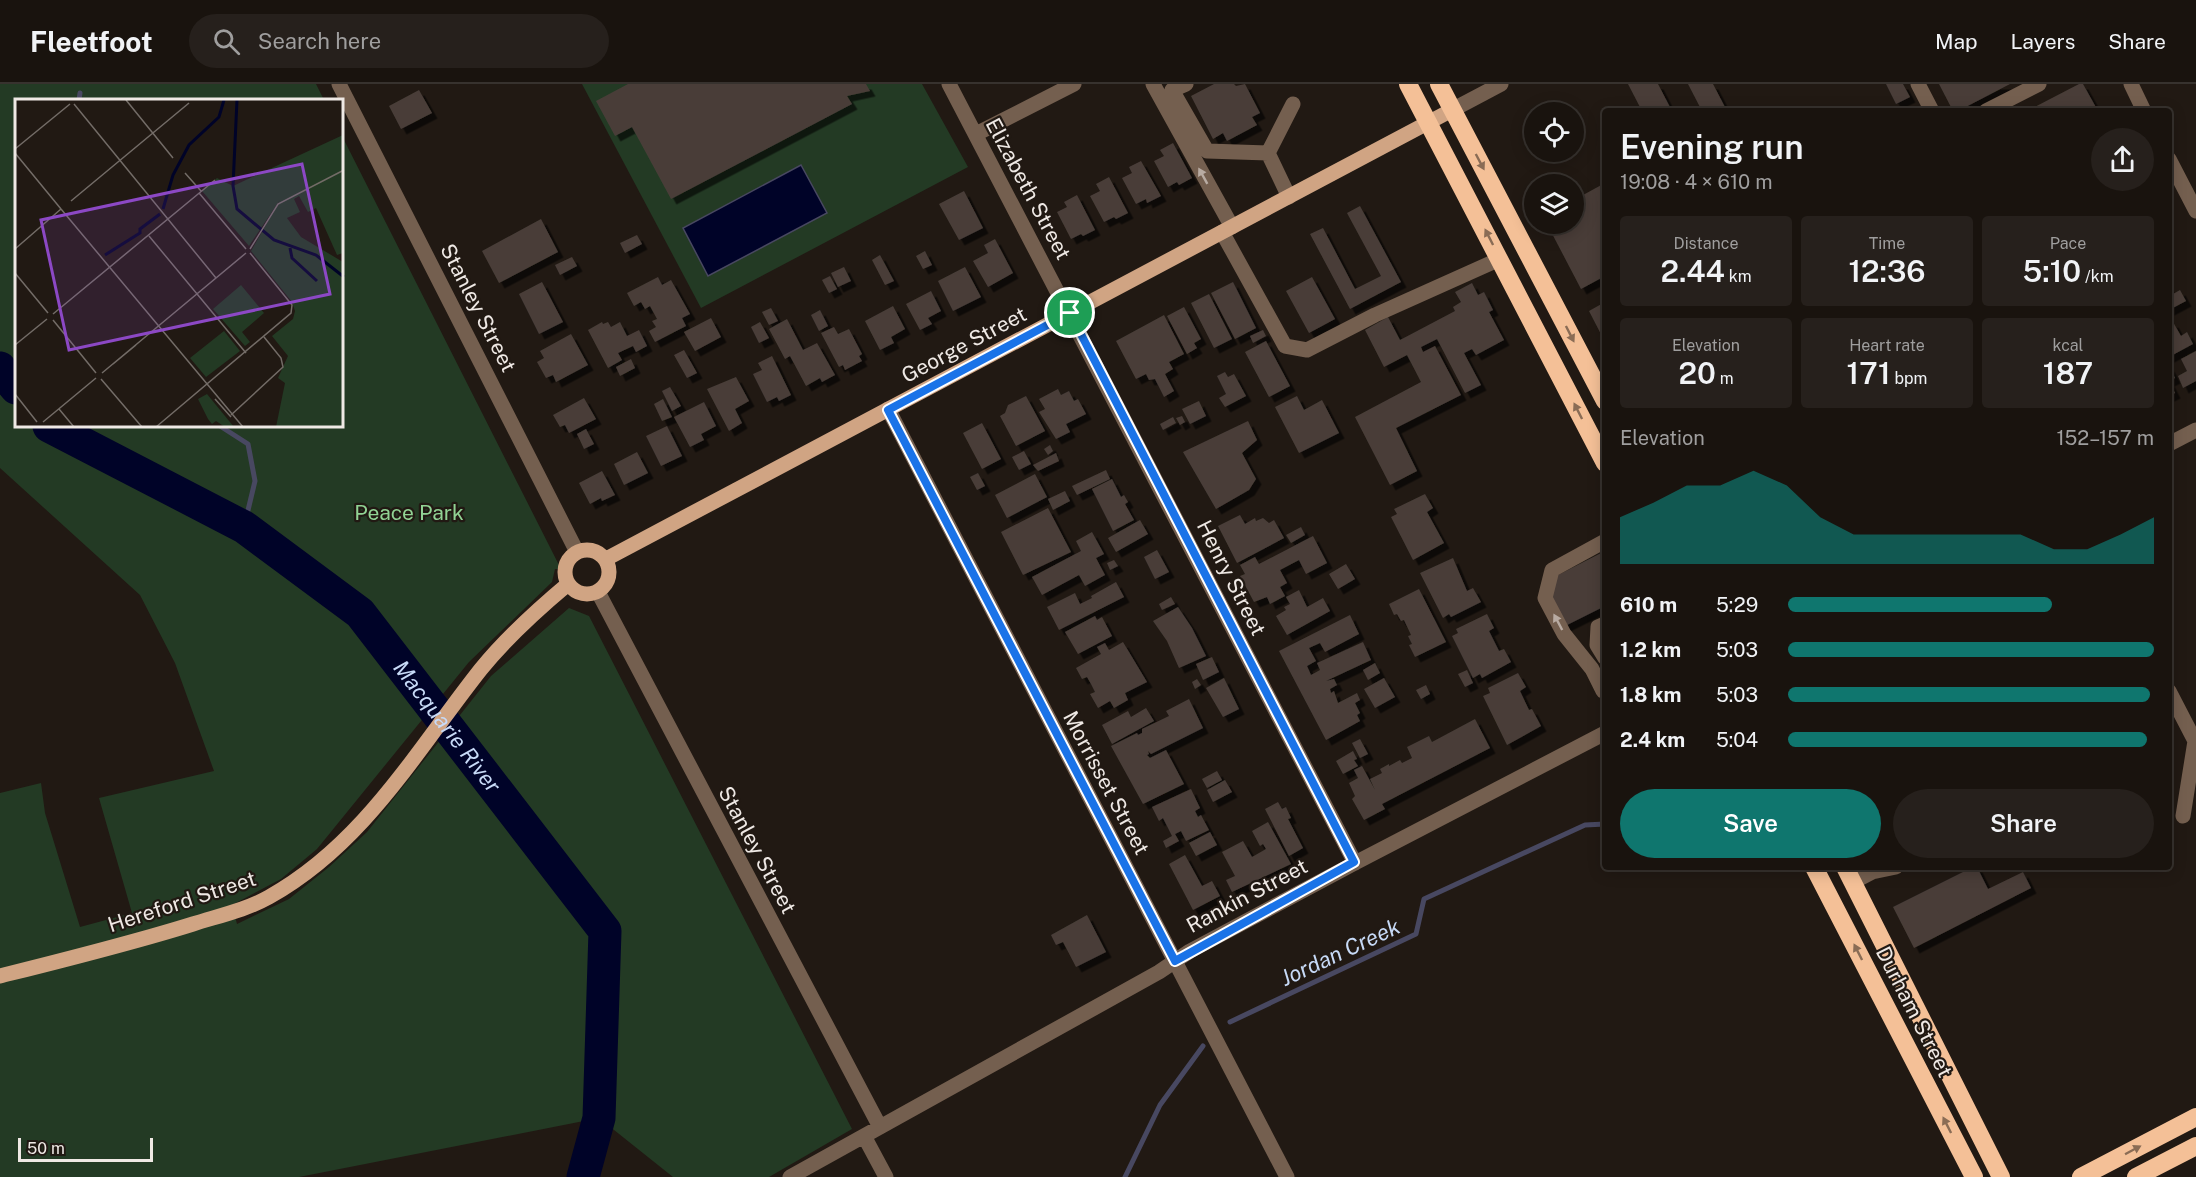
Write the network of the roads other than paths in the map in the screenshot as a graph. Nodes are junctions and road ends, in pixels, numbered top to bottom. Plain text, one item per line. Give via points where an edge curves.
1 (339, 84) edge
2 (950, 84) edge
3 (1074, 84) edge
4 (1153, 84) edge
5 (1186, 84) edge
6 (1408, 84) edge
7 (1439, 84) edge
8 (1501, 84) edge
9 (1918, 84) edge
10 (2039, 84) edge
11 (2130, 84) edge
12 (1293, 104) dead end
13 (1930, 108) edge
14 (1992, 108) edge
15 (2142, 108) edge
16 (1452, 110) junction
17 (1428, 123) junction
18 (976, 134) junction
19 (1268, 153) junction
20 (2175, 185) edge
21 (1289, 197) junction
22 (2196, 211) edge
23 (1227, 230) junction
24 (1500, 259) junction
25 (1070, 313) junction
26 (1602, 395) edge
27 (888, 410) junction
28 (2196, 430) edge
29 (2172, 442) edge
30 (1602, 457) edge
31 (1602, 543) edge
32 (577, 552) junction
33 (606, 559) junction
34 (568, 584) junction
35 (598, 592) junction
36 (1602, 625) edge
37 (1602, 653) edge
38 (1598, 666) edge
39 (1602, 686) edge
40 (2172, 697) edge
41 (1602, 735) edge
42 (2182, 816) dead end
43 (1354, 862) junction
44 (1816, 870) edge
45 (1882, 870) edge
46 (1849, 875) edge
47 (1175, 961) junction
48 (0, 976) edge
49 (2196, 1117) edge
50 (880, 1127) junction
51 (864, 1136) junction
52 (2196, 1146) edge
53 (790, 1177) edge
54 (886, 1177) edge
55 (1287, 1177) edge
56 (1974, 1177) edge
57 (2001, 1177) edge
58 (2081, 1177) edge
59 (2136, 1177) edge

1 - 32 street, Stanley Street
2 - 18 street, Elizabeth Street
3 - 18 street
23 -> 4 street
5 - 19 street via 1172,90 1207,151
6 - 17 highway
7 - 16 highway
8 - 16 street, George Street
9 - 13 street
10 - 14 street
11 - 15 street
12 - 19 street
16 - 17 main road, George Street
16 -> 26 highway
17 - 21 main road, George Street
24 -> 17 highway
18 - 25 street, Elizabeth Street
19 - 21 street
20 - 22 street
21 - 23 main road, George Street
23 - 24 street via 1284,346 1306,350
23 - 25 main road, George Street
30 -> 24 highway
25 - 27 main road, George Street
25 - 43 street, Henry Street
27 - 33 main road, George Street
27 - 47 street, Morrisset Street
28 - 29 street
38 -> 31 street via 1564,634 1545,598 1552,570
32 - 33 main road via 590,549
32 - 34 main road via 567,562
33 - 35 main road via 610,573
34 - 35 main road via 578,593
34 - 48 main road, Hereford Street via 509,637 375,809 307,872 267,898 233,912 157,936
35 - 50 street, Stanley Street
36 - 37 street via 1598,627 1597,645
38 - 39 street
40 - 42 street via 2195,741
41 - 43 street, Rankin Street
43 - 47 street, Rankin Street
56 -> 44 highway, Durham Street
45 - 46 street
46 - 57 highway, Durham Street
47 - 50 street, Rankin Street
47 - 55 street, Morrisset Street
58 -> 49 highway
50 - 51 street, Rankin Street
51 - 53 street, Rankin Street
51 - 54 street
52 - 59 highway

